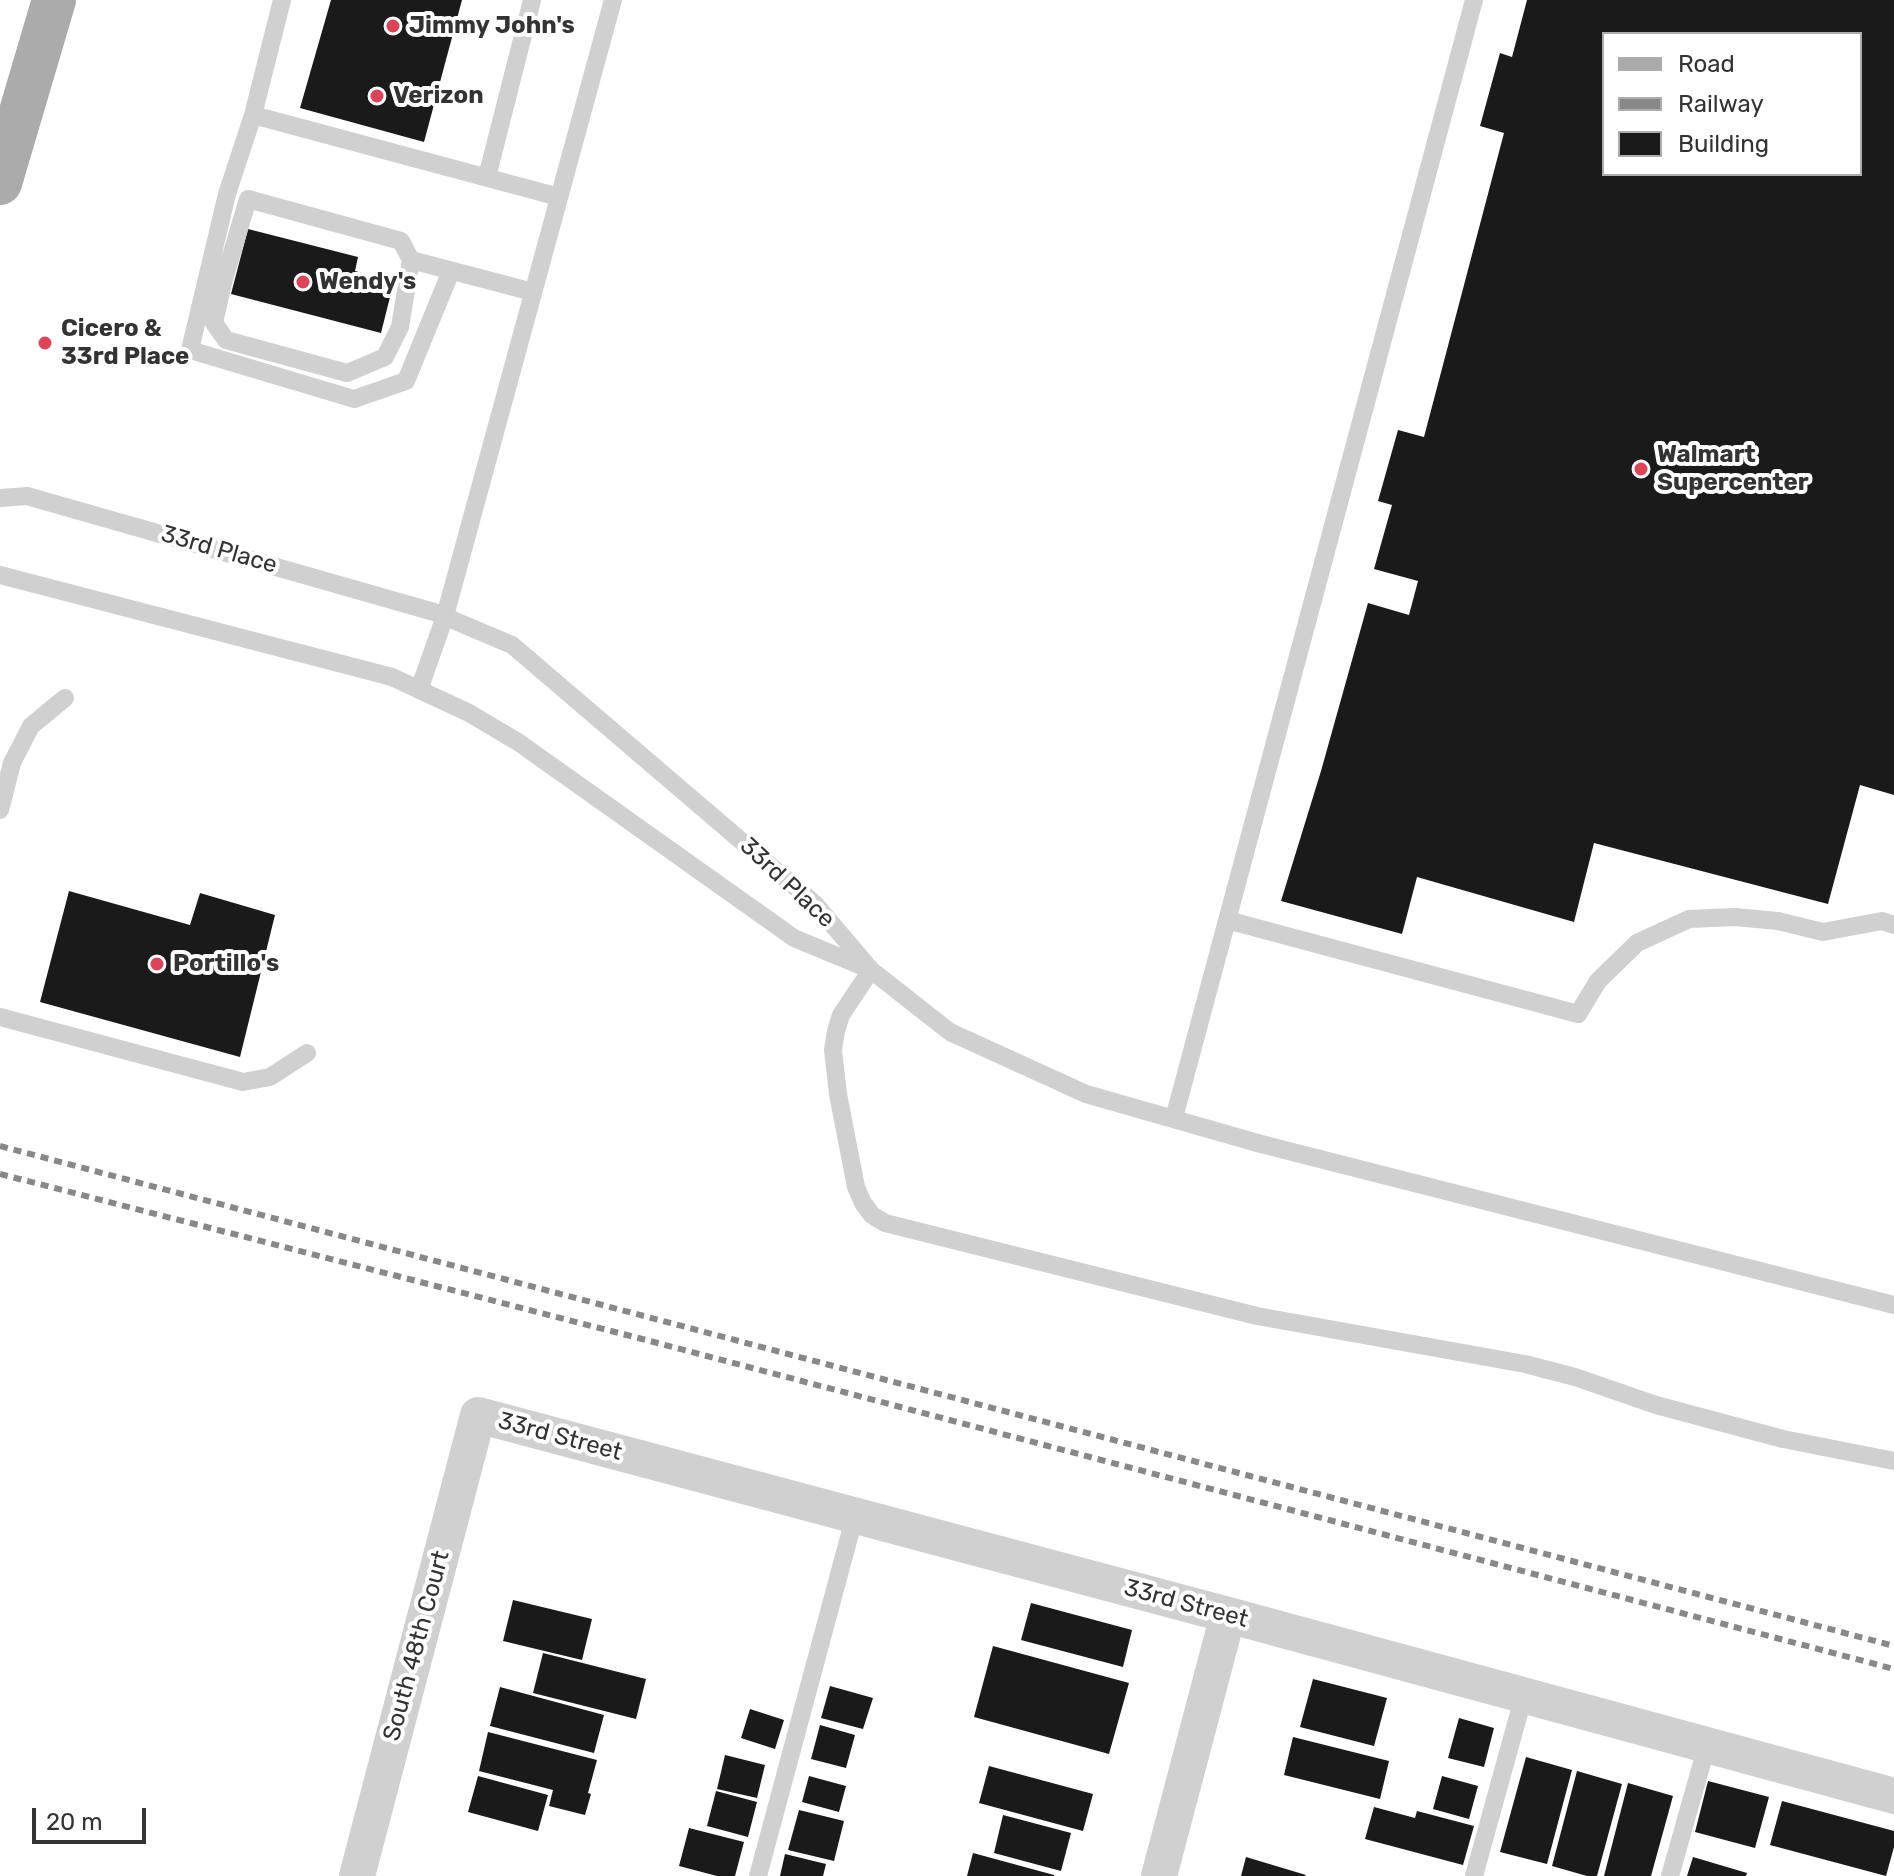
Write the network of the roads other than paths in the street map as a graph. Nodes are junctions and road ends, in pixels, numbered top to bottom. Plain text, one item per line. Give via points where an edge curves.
1 (54, 0) edge
2 (282, 0) edge
3 (532, 0) edge
4 (613, 0) edge
5 (1474, 0) edge
6 (253, 115) junction
7 (487, 177) junction
8 (0, 183) edge
9 (559, 197) junction
10 (411, 260) junction
11 (451, 271) junction
12 (533, 292) junction
13 (0, 498) edge
14 (0, 575) edge
15 (445, 616) junction
16 (419, 690) junction
17 (65, 698) dead end
18 (0, 810) edge
19 (1227, 920) junction
20 (1894, 925) edge
21 (871, 970) junction
22 (0, 1017) edge
23 (307, 1053) dead end
24 (1174, 1118) junction
25 (1894, 1305) edge
26 (478, 1415) joint
27 (1894, 1461) edge
28 (855, 1515) junction
29 (1228, 1615) junction
30 (1524, 1695) junction
31 (1707, 1745) junction
32 (1894, 1796) edge
33 (357, 1876) edge
34 (758, 1876) edge
35 (1159, 1876) edge
36 (1474, 1876) edge
37 (1670, 1876) edge

1 - 8 main road
2 - 6 lane
3 - 7 lane
4 - 9 lane
5 - 19 lane
6 - 7 lane
6 - 11 lane via 227,194 190,350 354,399 406,381
7 - 9 lane
9 - 12 lane
10 - 10 lane via 401,241 248,199 214,323 226,340 347,373 385,357 400,327
10 - 11 lane
11 - 12 lane
12 - 15 lane
13 - 15 lane, 33rd Place via 27,496
14 - 16 lane, 33rd Place via 392,677
15 - 16 lane
15 - 21 lane, 33rd Place via 512,645 815,904
16 - 21 lane, 33rd Place via 518,742 794,938
17 - 18 lane via 31,726 12,763
19 - 20 lane via 1578,1014 1598,981 1637,943 1689,919 1778,921 1823,932 1882,921
19 - 24 lane
21 - 24 lane via 950,1032 1086,1094
21 - 27 lane via 841,1015 833,1050 856,1187 872,1215 885,1223 1257,1316 1525,1364 1783,1439
22 - 23 lane via 243,1082 270,1077
24 - 25 lane
26 - 28 street, 33rd Street
26 - 33 street, South 48th Court
28 - 29 street, 33rd Street
28 - 34 lane
29 - 30 street, 33rd Street
29 - 35 street
30 - 31 street, 33rd Street
30 - 36 lane
31 - 32 street, 33rd Street
31 - 37 lane

